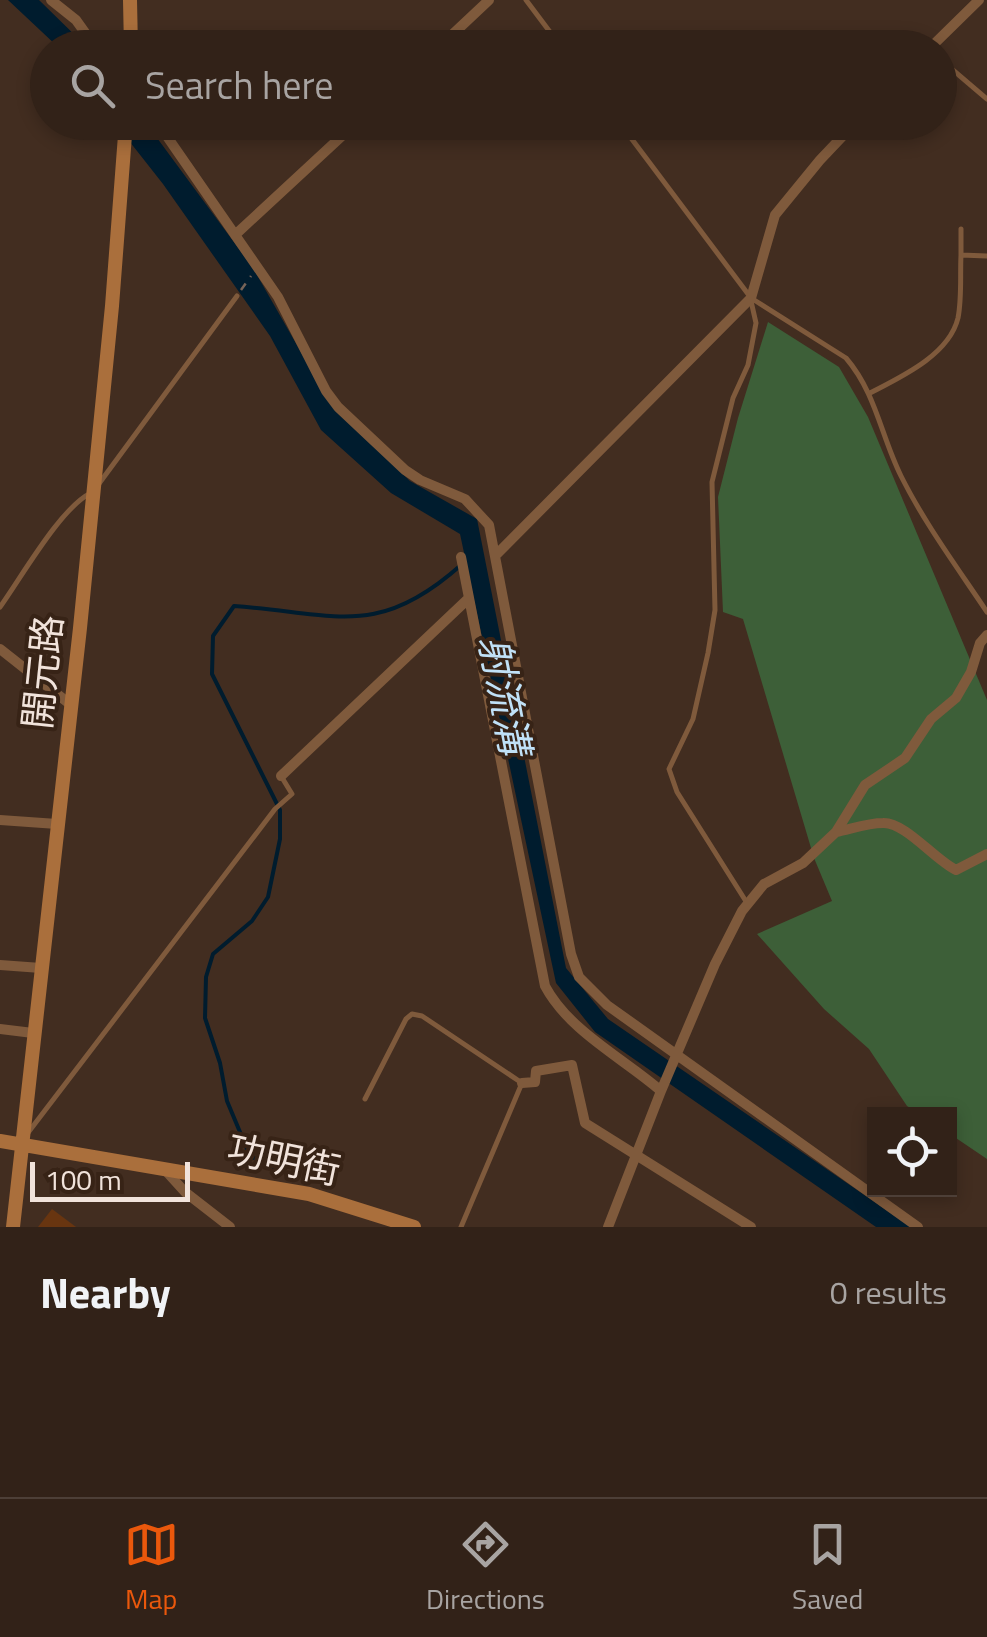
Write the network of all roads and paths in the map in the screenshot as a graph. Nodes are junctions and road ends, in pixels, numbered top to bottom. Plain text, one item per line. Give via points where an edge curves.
1 (51, 0) edge
2 (130, 0) edge
3 (490, 0) edge
4 (526, 0) edge
5 (978, 0) edge
6 (83, 30) edge
7 (131, 30) edge
8 (458, 30) edge
9 (548, 30) edge
10 (948, 30) edge
11 (957, 73) edge
12 (987, 99) edge
13 (125, 140) edge
14 (170, 140) edge
15 (338, 140) edge
16 (632, 140) edge
17 (839, 140) edge
18 (962, 228) dead end
19 (236, 235) junction
20 (961, 255) junction
21 (987, 256) edge
22 (257, 266) junction
23 (237, 296) joint
24 (751, 298) junction
25 (870, 393) junction
26 (93, 492) junction
27 (497, 554) junction
28 (461, 558) dead end
29 (469, 598) junction
30 (0, 607) edge
31 (987, 612) edge
32 (987, 635) edge
33 (0, 649) edge
34 (71, 705) junction
35 (281, 776) joint
36 (0, 820) edge
37 (57, 824) junction
38 (836, 832) junction
39 (987, 854) edge
40 (748, 904) junction
41 (0, 965) edge
42 (41, 968) junction
43 (0, 1028) edge
44 (33, 1033) junction
45 (676, 1059) junction
46 (522, 1083) junction
47 (662, 1089) junction
48 (365, 1099) dead end
49 (0, 1141) edge
50 (20, 1145) junction
51 (636, 1154) junction
52 (165, 1169) junction
53 (13, 1227) edge
54 (230, 1227) edge
55 (414, 1227) edge
56 (461, 1227) edge
57 (608, 1227) edge
58 (751, 1227) edge
59 (918, 1227) edge

1 - 6 street
2 - 7 main road
3 - 8 street
4 - 9 lane
5 - 10 street
11 - 12 lane
13 - 26 main road, 開元路
14 - 19 street
15 - 19 street
16 - 24 lane
17 - 24 street via 775,215
18 - 20 lane
19 - 22 street
20 - 21 lane
20 - 25 lane via 958,314 948,338
22 - 23 path
22 - 27 street via 338,407 405,470 465,498 489,524
23 - 26 lane
24 - 25 lane via 846,358
24 - 27 street
24 - 40 lane via 756,323 748,365 712,482 708,653 693,720 669,769
25 - 31 lane via 924,523
26 - 30 lane via 67,512
26 - 34 main road, 開元路
27 - 45 street via 579,977
28 - 29 street
29 - 35 street
29 - 47 street via 545,986 582,1028
32 - 38 street via 956,698 931,719 905,758 864,784
33 - 34 street
34 - 37 main road, 開元路
35 - 50 lane via 292,794
36 - 37 street
37 - 42 main road, 開元路
38 - 39 street via 894,824 956,870
38 - 40 street via 803,863 764,884
40 - 45 street
41 - 42 street
42 - 44 main road, 開元路
43 - 44 street
44 - 50 main road, 開元路
45 - 47 street
45 - 59 street
46 - 48 lane, 功明街 via 412,1014
46 - 51 street via 535,1082 536,1072 572,1066 585,1123
46 - 56 lane
47 - 51 street
49 - 50 main road, 功明街
50 - 52 main road, 功明街
50 - 53 main road, 開元路
51 - 57 street
51 - 58 street
52 - 54 street
52 - 55 main road, 功明街 via 309,1194

